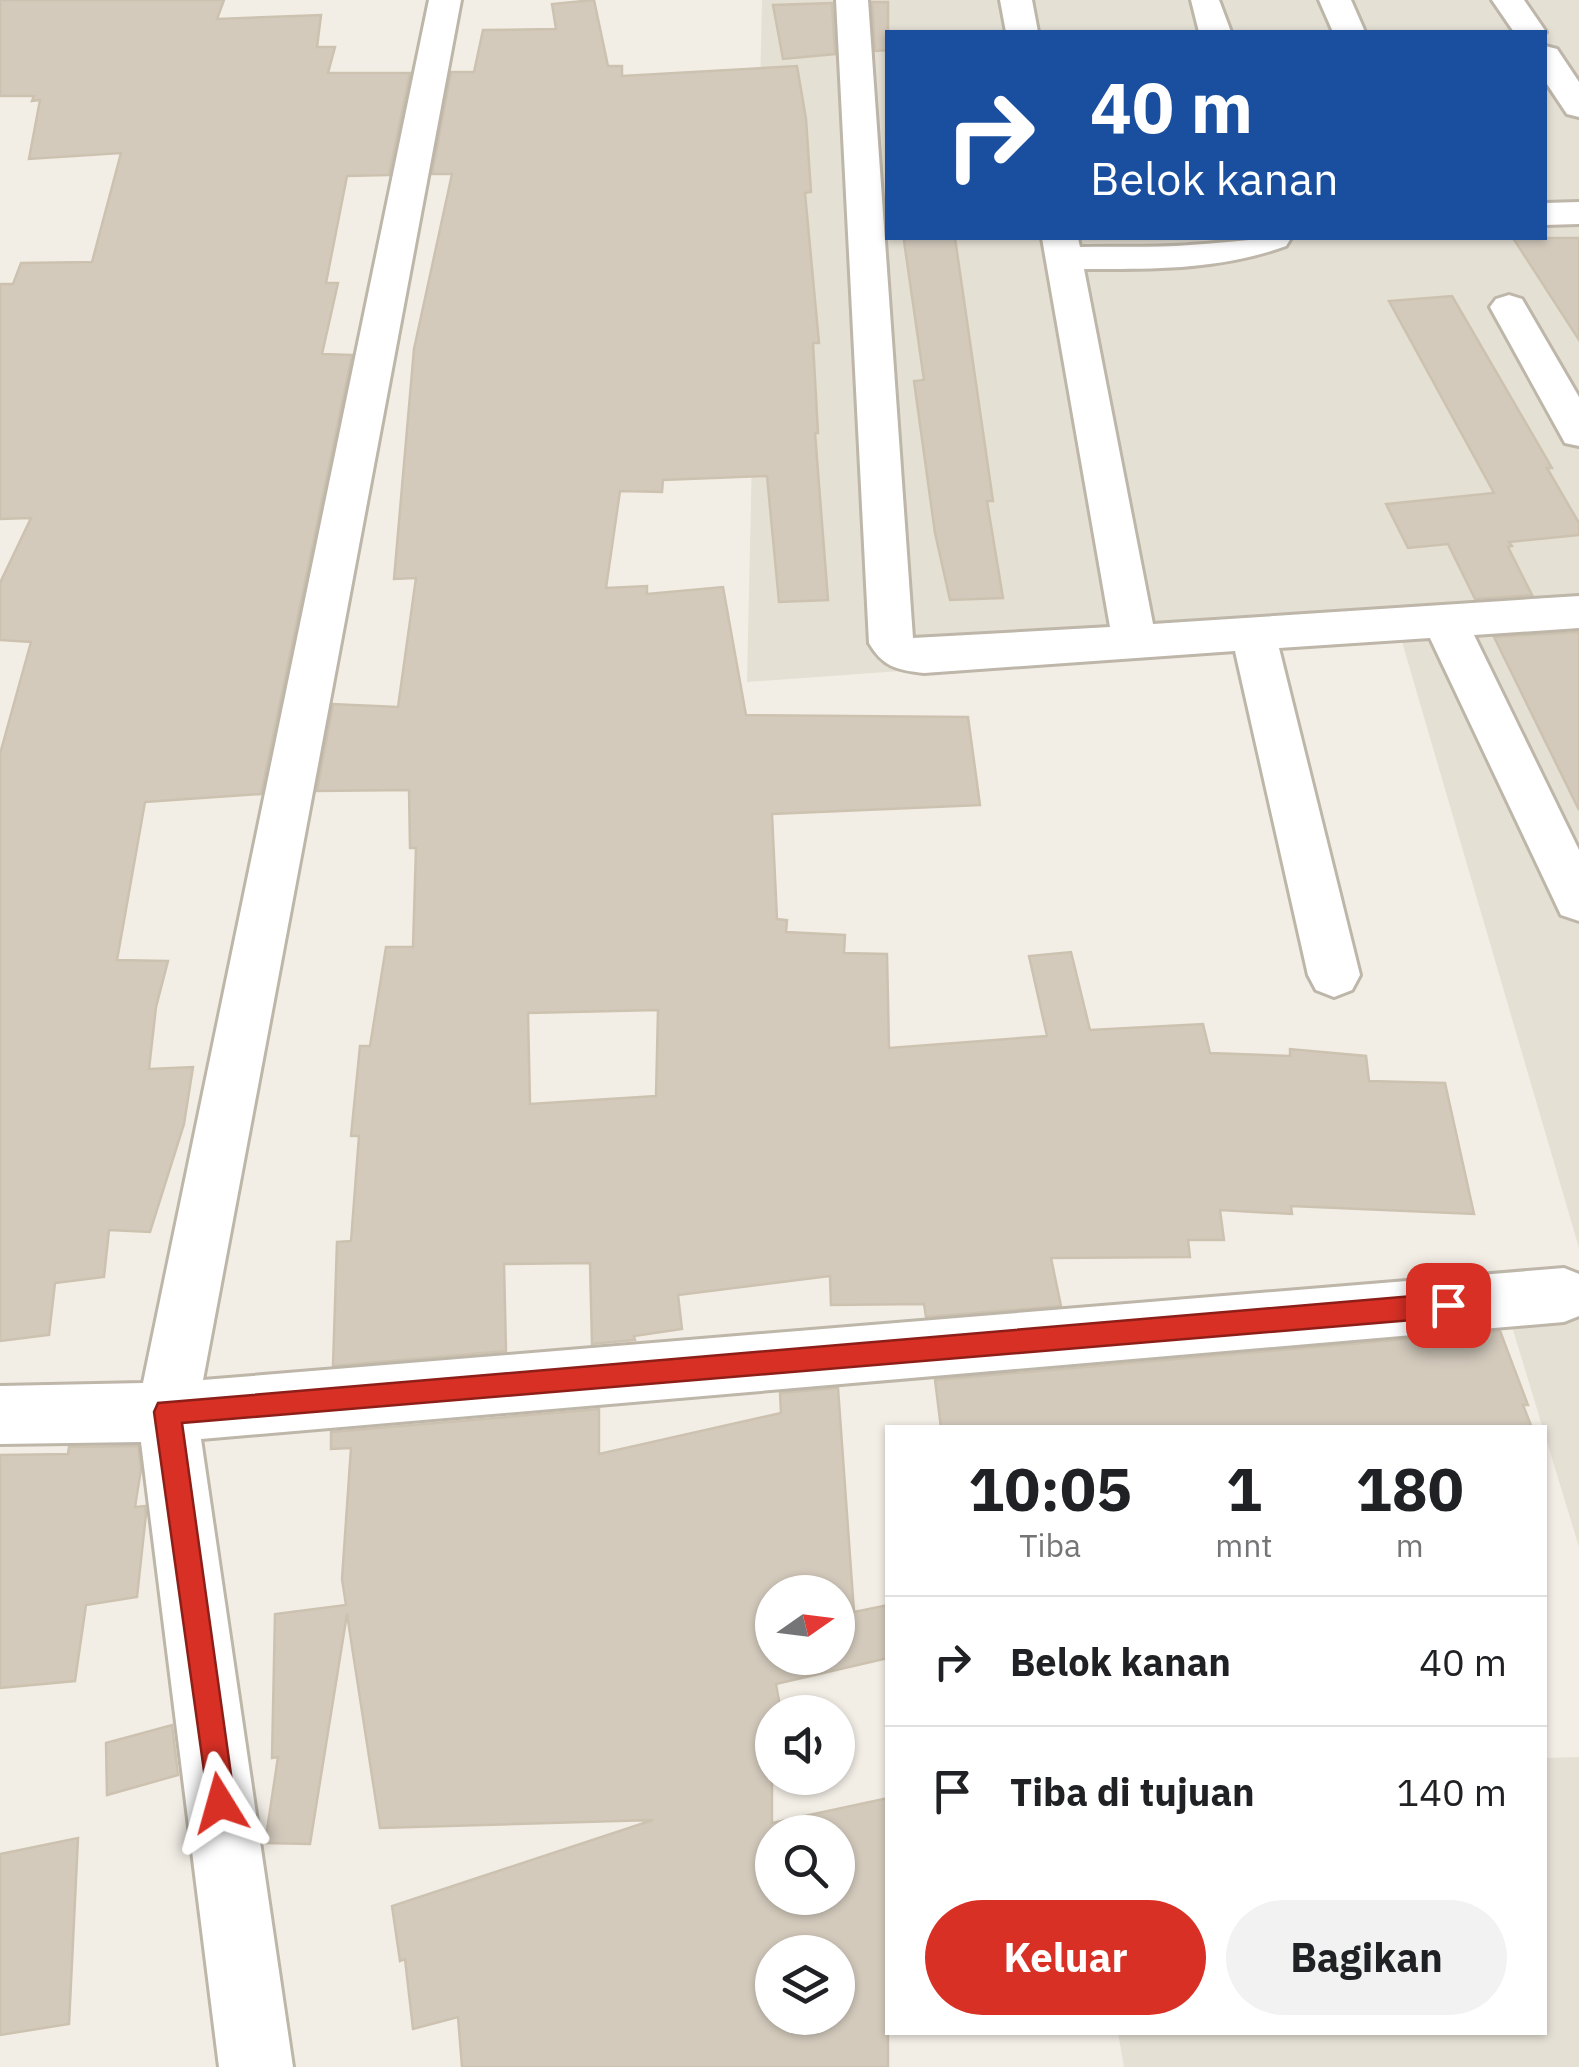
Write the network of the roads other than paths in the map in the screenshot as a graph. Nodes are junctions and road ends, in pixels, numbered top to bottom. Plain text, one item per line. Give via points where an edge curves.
1 (445, 0) edge
2 (852, 0) edge
3 (1016, 0) edge
4 (1335, 0) edge
5 (1508, 0) edge
6 (1022, 30) edge
7 (1348, 30) edge
8 (1529, 30) edge
9 (1547, 59) edge
10 (1579, 108) edge
11 (1579, 213) edge
12 (1547, 214) edge
13 (1267, 240) edge
14 (1062, 248) edge
15 (1509, 307) dead end
16 (1579, 432) edge
17 (1579, 612) edge
18 (1445, 622) junction
19 (1252, 634) junction
20 (1134, 639) junction
21 (1579, 902) edge
22 (1334, 975) dead end
23 (1564, 1295) dead end
24 (168, 1412) junction
25 (0, 1414) edge
26 (256, 2067) edge

1 - 24 street
2 - 20 street via 891,643 902,654 924,656
3 - 6 street
4 - 7 street
5 - 8 street
9 - 10 street
11 - 12 street
13 - 14 street via 1202,255
14 - 20 street
15 - 16 street
17 - 18 street
18 - 19 street
18 - 21 street
19 - 20 street
19 - 22 street
23 - 24 street
24 - 25 street
24 - 26 street

